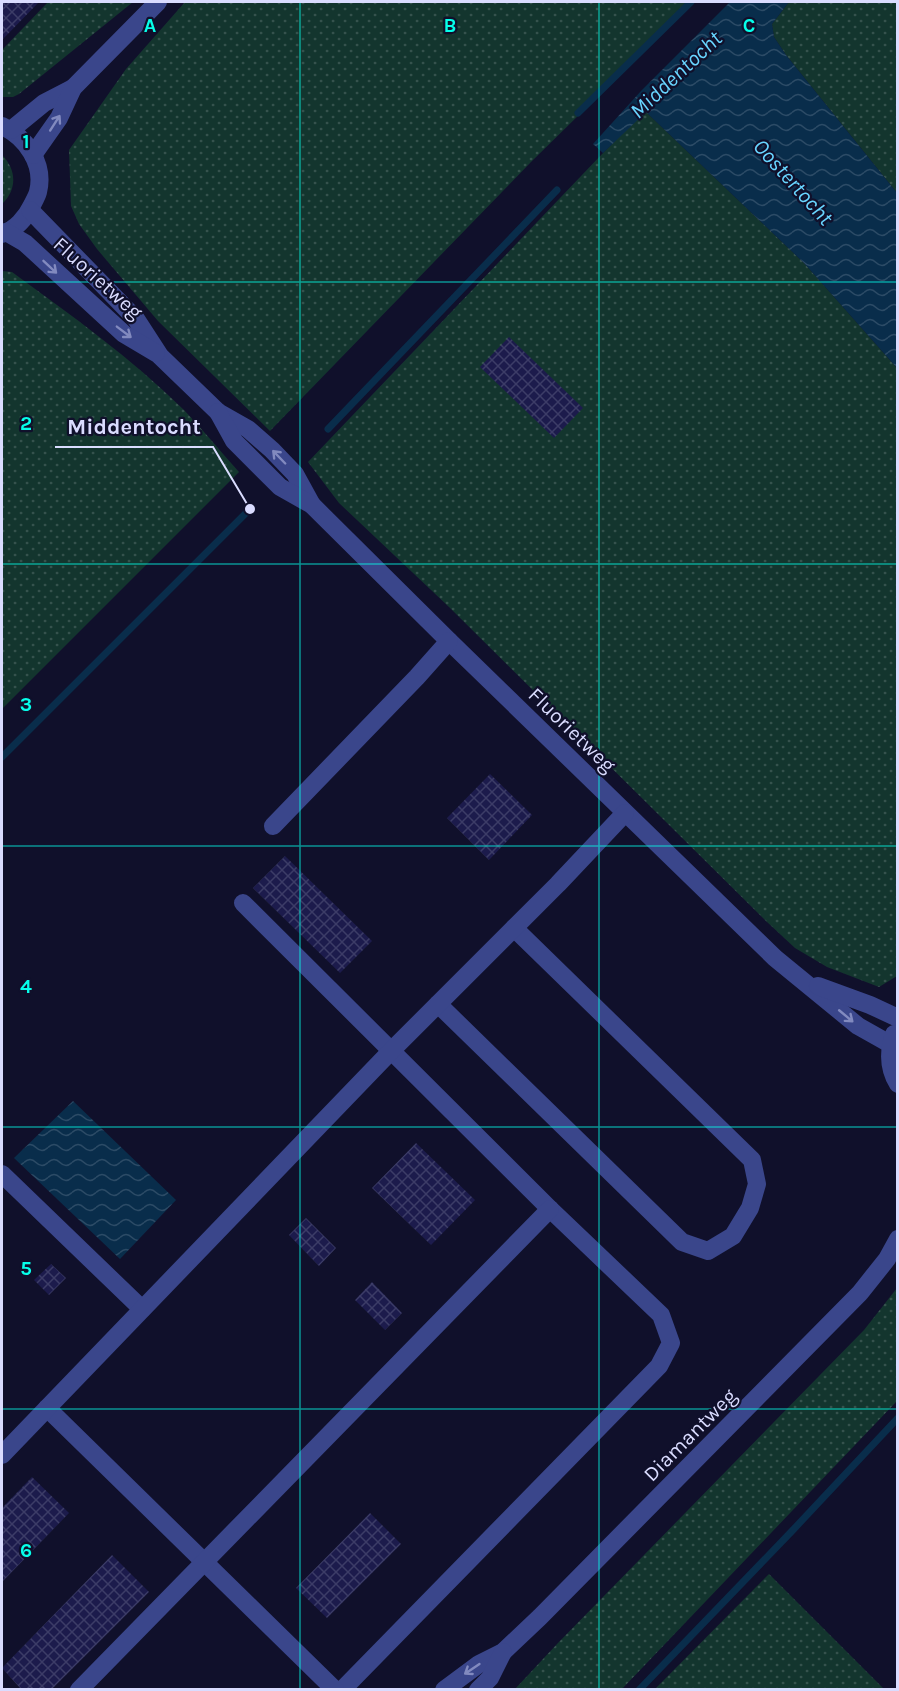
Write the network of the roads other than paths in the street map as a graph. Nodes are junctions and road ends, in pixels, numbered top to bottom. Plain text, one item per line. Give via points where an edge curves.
1 (158, 2) edge
2 (73, 88) junction
3 (6, 128) edge
4 (33, 155) junction
5 (30, 210) junction
6 (4, 233) edge
7 (160, 356) junction
8 (449, 641) junction
9 (625, 813) junction
10 (273, 826) dead end
11 (243, 903) dead end
12 (514, 928) junction
13 (805, 981) junction
14 (438, 1004) junction
15 (897, 1018) edge
16 (897, 1027) edge
17 (890, 1044) junction
18 (391, 1051) junction
19 (897, 1084) edge
20 (2, 1174) edge
21 (550, 1209) junction
22 (897, 1239) edge
23 (142, 1310) junction
24 (46, 1408) junction
25 (2, 1455) edge
26 (204, 1562) junction
27 (503, 1652) junction
28 (79, 1689) edge
29 (335, 1689) edge
30 (342, 1689) edge
31 (444, 1689) edge
32 (478, 1689) edge

1 - 2 street
2 - 3 street
4 -> 2 street via 59,118
3 - 4 street via 23,140
4 - 5 street via 39,172 38,191
5 - 6 street via 21,222
5 - 7 street, Fluorietweg via 136,319
6 -> 7 street, Fluorietweg via 25,243 124,333
7 - 8 street, Fluorietweg via 218,412 248,429 272,450 295,474 312,505
8 - 9 street, Fluorietweg
8 - 10 street
9 - 12 street
9 - 13 street, Fluorietweg via 775,958
11 - 18 street
12 - 14 street
12 - 14 street via 752,1160 758,1184 750,1208 733,1236 708,1251 682,1242
13 - 15 street, Fluorietweg
13 -> 17 street, Fluorietweg via 858,1026
14 - 18 street
16 - 17 street
17 - 19 street via 891,1070
18 - 21 street
18 - 23 street
20 - 23 street
21 - 26 street
21 - 30 street via 662,1315 671,1343 659,1366
22 - 27 street, Diamantweg via 879,1271 835,1319
23 - 24 street
24 - 25 street
24 - 26 street
26 - 28 street
26 - 29 street
27 -> 31 street, Diamantweg
27 - 32 street, Diamantweg via 490,1678

